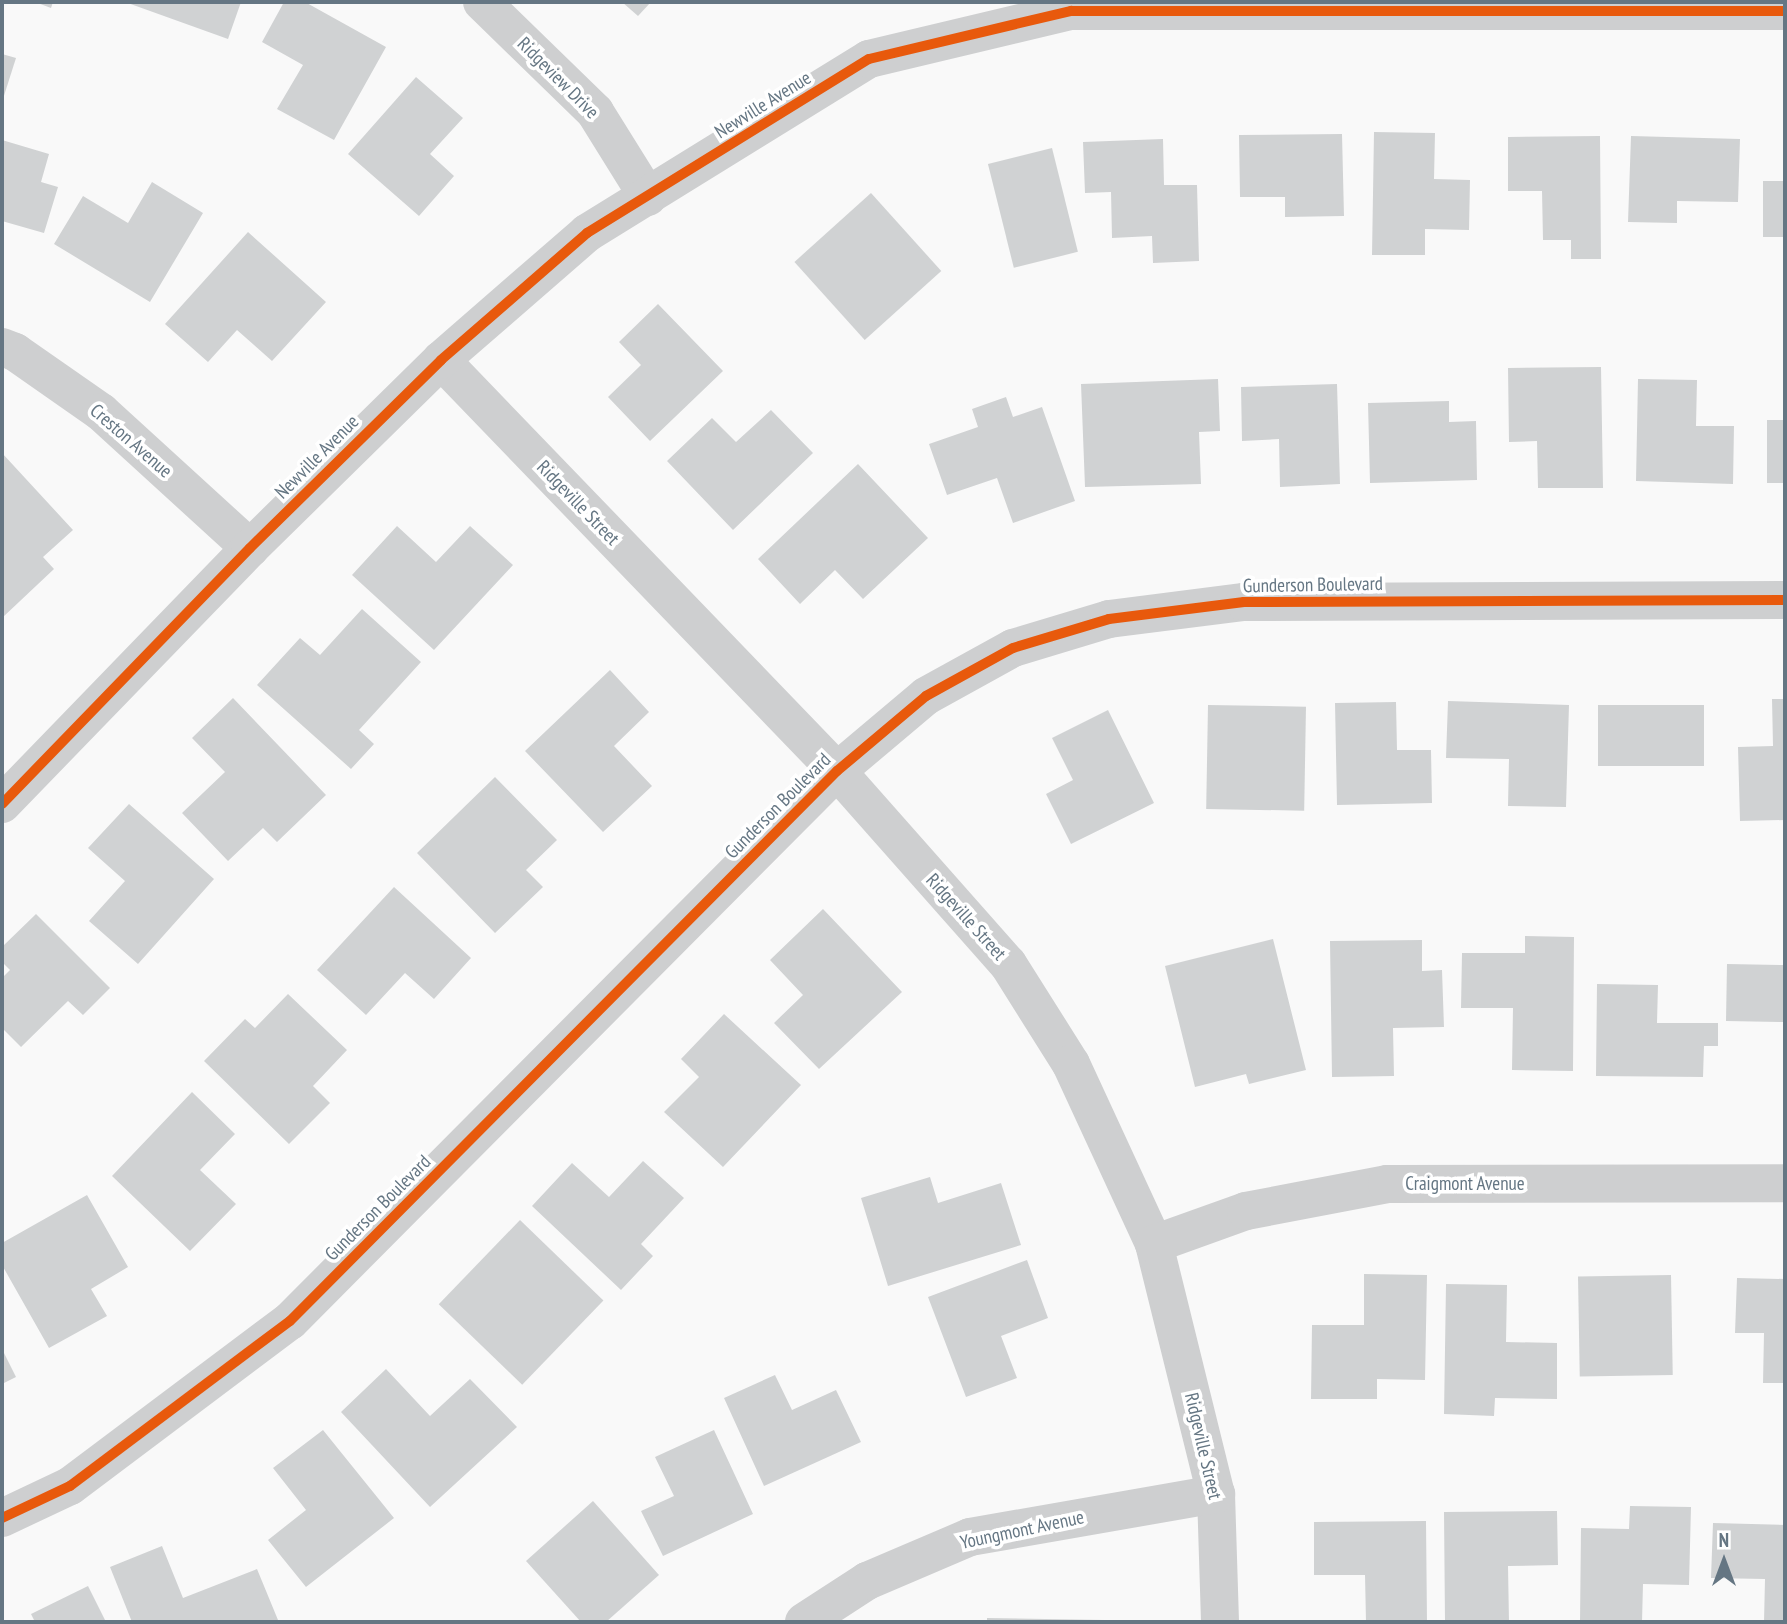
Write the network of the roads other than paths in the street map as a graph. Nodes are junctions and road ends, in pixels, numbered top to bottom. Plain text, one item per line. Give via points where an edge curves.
1 (482, 2) edge
2 (1785, 11) edge
3 (648, 197) junction
4 (2, 347) edge
5 (441, 360) junction
6 (250, 548) junction
7 (1785, 600) edge
8 (837, 771) junction
9 (2, 804) edge
10 (1785, 1183) edge
11 (1154, 1244) junction
12 (1216, 1494) junction
13 (2, 1518) edge
14 (804, 1622) edge
15 (1220, 1622) edge

1 - 3 street, Ridgeview Drive via 596,111
2 - 3 street, Newville Avenue via 1071,11 869,59
3 - 5 street, Newville Avenue via 587,233
4 - 6 street, Creston Avenue via 101,412
5 - 6 street, Newville Avenue
5 - 8 street, Ridgeville Street
6 - 9 street, Newville Avenue
7 - 8 street, Gunderson Boulevard via 1244,602 1109,619 1013,648 926,696
8 - 11 street, Ridgeville Street via 1008,964 1071,1064
8 - 13 street, Gunderson Boulevard via 290,1321 70,1486
10 - 11 street, Craigmont Avenue via 1387,1184 1246,1211
11 - 12 street, Ridgeville Street
12 - 14 street, Youngmont Avenue via 970,1537 867,1581
12 - 15 street, Ridgeville Street

